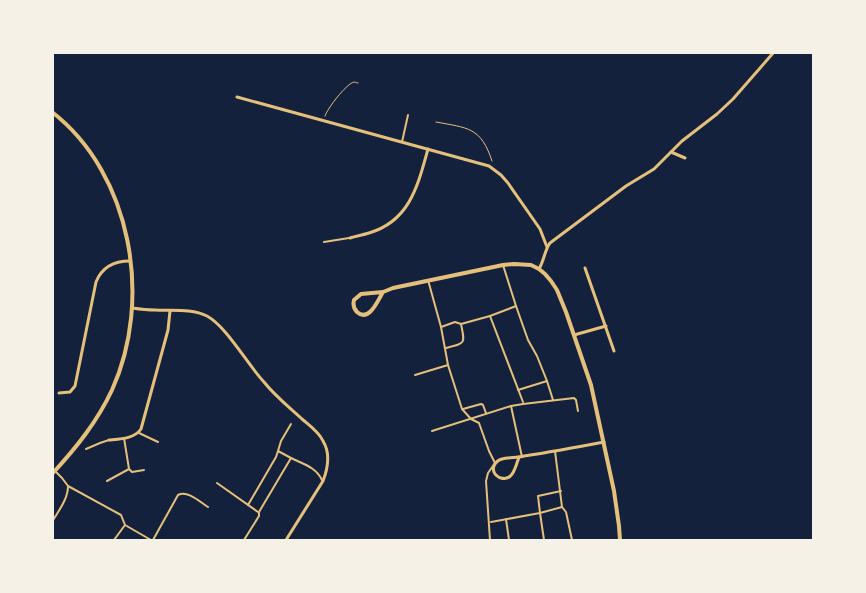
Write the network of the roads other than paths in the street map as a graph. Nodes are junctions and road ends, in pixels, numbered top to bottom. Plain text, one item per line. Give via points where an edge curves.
1 (774, 52) edge
2 (237, 97) dead end
3 (52, 112) edge
4 (408, 115) dead end
5 (402, 142) junction
6 (428, 149) junction
7 (671, 152) junction
8 (685, 158) dead end
9 (350, 238) joint
10 (324, 242) dead end
11 (547, 247) junction
12 (130, 261) junction
13 (503, 265) junction
14 (585, 268) dead end
15 (539, 269) junction
16 (428, 280) junction
17 (383, 292) junction
18 (516, 306) junction
19 (132, 308) junction
20 (170, 310) junction
21 (490, 316) junction
22 (461, 324) junction
23 (606, 326) junction
24 (441, 327) junction
25 (574, 335) junction
26 (445, 348) junction
27 (614, 351) dead end
28 (448, 365) junction
29 (415, 375) dead end
30 (547, 381) junction
31 (518, 390) junction
32 (59, 393) dead end
33 (553, 400) junction
34 (523, 404) junction
35 (510, 406) junction
36 (463, 410) junction
37 (578, 411) dead end
38 (487, 414) junction
39 (471, 419) junction
40 (291, 424) dead end
41 (432, 431) dead end
42 (139, 433) junction
43 (124, 438) junction
44 (109, 440) joint
45 (158, 442) dead end
46 (604, 442) junction
47 (86, 449) dead end
48 (278, 451) junction
49 (555, 451) junction
50 (520, 457) junction
51 (290, 458) junction
52 (495, 463) junction
53 (129, 469) junction
54 (144, 470) dead end
55 (54, 472) edge
56 (107, 481) dead end
57 (323, 481) junction
58 (217, 483) dead end
59 (68, 486) junction
60 (561, 491) junction
61 (248, 505) junction
62 (208, 507) dead end
63 (562, 507) junction
64 (259, 512) junction
65 (540, 512) junction
66 (506, 519) junction
67 (52, 522) edge
68 (490, 522) junction
69 (125, 525) junction
70 (114, 540) edge
71 (152, 540) edge
72 (244, 540) edge
73 (286, 540) edge
74 (490, 540) edge
75 (509, 540) edge
76 (544, 540) edge
77 (572, 540) edge
78 (620, 540) edge

1 - 7 street via 717,114
2 - 5 street
3 - 12 street via 67,123 82,141 107,181 127,239
4 - 5 lane
5 - 6 street
6 - 9 street via 414,195 401,213 383,227
6 - 11 street via 494,169 508,183 540,229
7 - 8 street
7 - 11 street via 654,169 626,186
9 - 10 lane
11 - 15 street
12 - 19 street
12 - 32 street via 111,265 100,273 75,386 70,392
13 - 15 street via 524,264
13 - 16 street
13 - 18 lane
14 - 23 street
15 - 25 street via 557,290
16 - 17 street
16 - 24 lane
17 - 17 street via 357,297 354,308 364,315 370,312
18 - 21 lane
18 - 30 lane
19 - 20 street
19 - 55 street via 125,354 113,388 94,423
20 - 42 street via 168,330
20 - 57 street via 198,312 216,323 263,382 317,432 328,459
21 - 22 lane
21 - 31 lane
22 - 24 lane via 455,322
22 - 26 lane via 463,342
23 - 25 street
23 - 27 street
24 - 26 lane
25 - 46 street
26 - 28 lane
28 - 29 lane
28 - 36 lane
30 - 31 lane
30 - 33 lane
31 - 34 lane
33 - 34 lane
33 - 37 lane via 574,398
34 - 35 lane
35 - 38 lane
35 - 50 lane
36 - 38 lane via 481,404
36 - 39 lane
38 - 39 lane
39 - 41 lane
39 - 52 lane via 479,423
40 - 48 lane
42 - 43 street
42 - 45 lane
43 - 44 street
43 - 53 lane
44 - 47 lane
46 - 49 street
46 - 78 street
48 - 51 lane
48 - 61 lane
49 - 50 street
49 - 60 lane
50 - 52 street via 500,459
50 - 52 street via 514,472 505,479 495,474
51 - 57 lane via 310,467
51 - 64 lane
52 - 68 lane via 486,482
53 - 54 lane via 132,472
53 - 56 lane
55 - 59 lane
57 - 73 street
58 - 61 lane
59 - 67 lane via 66,500
59 - 69 lane via 121,515
60 - 63 lane
60 - 65 lane via 538,496
61 - 64 lane
62 - 71 lane via 187,494 178,495
63 - 65 lane
63 - 77 lane
64 - 72 lane
65 - 66 lane
65 - 76 lane
66 - 68 lane
66 - 75 lane
68 - 74 lane
69 - 70 lane
69 - 71 lane

